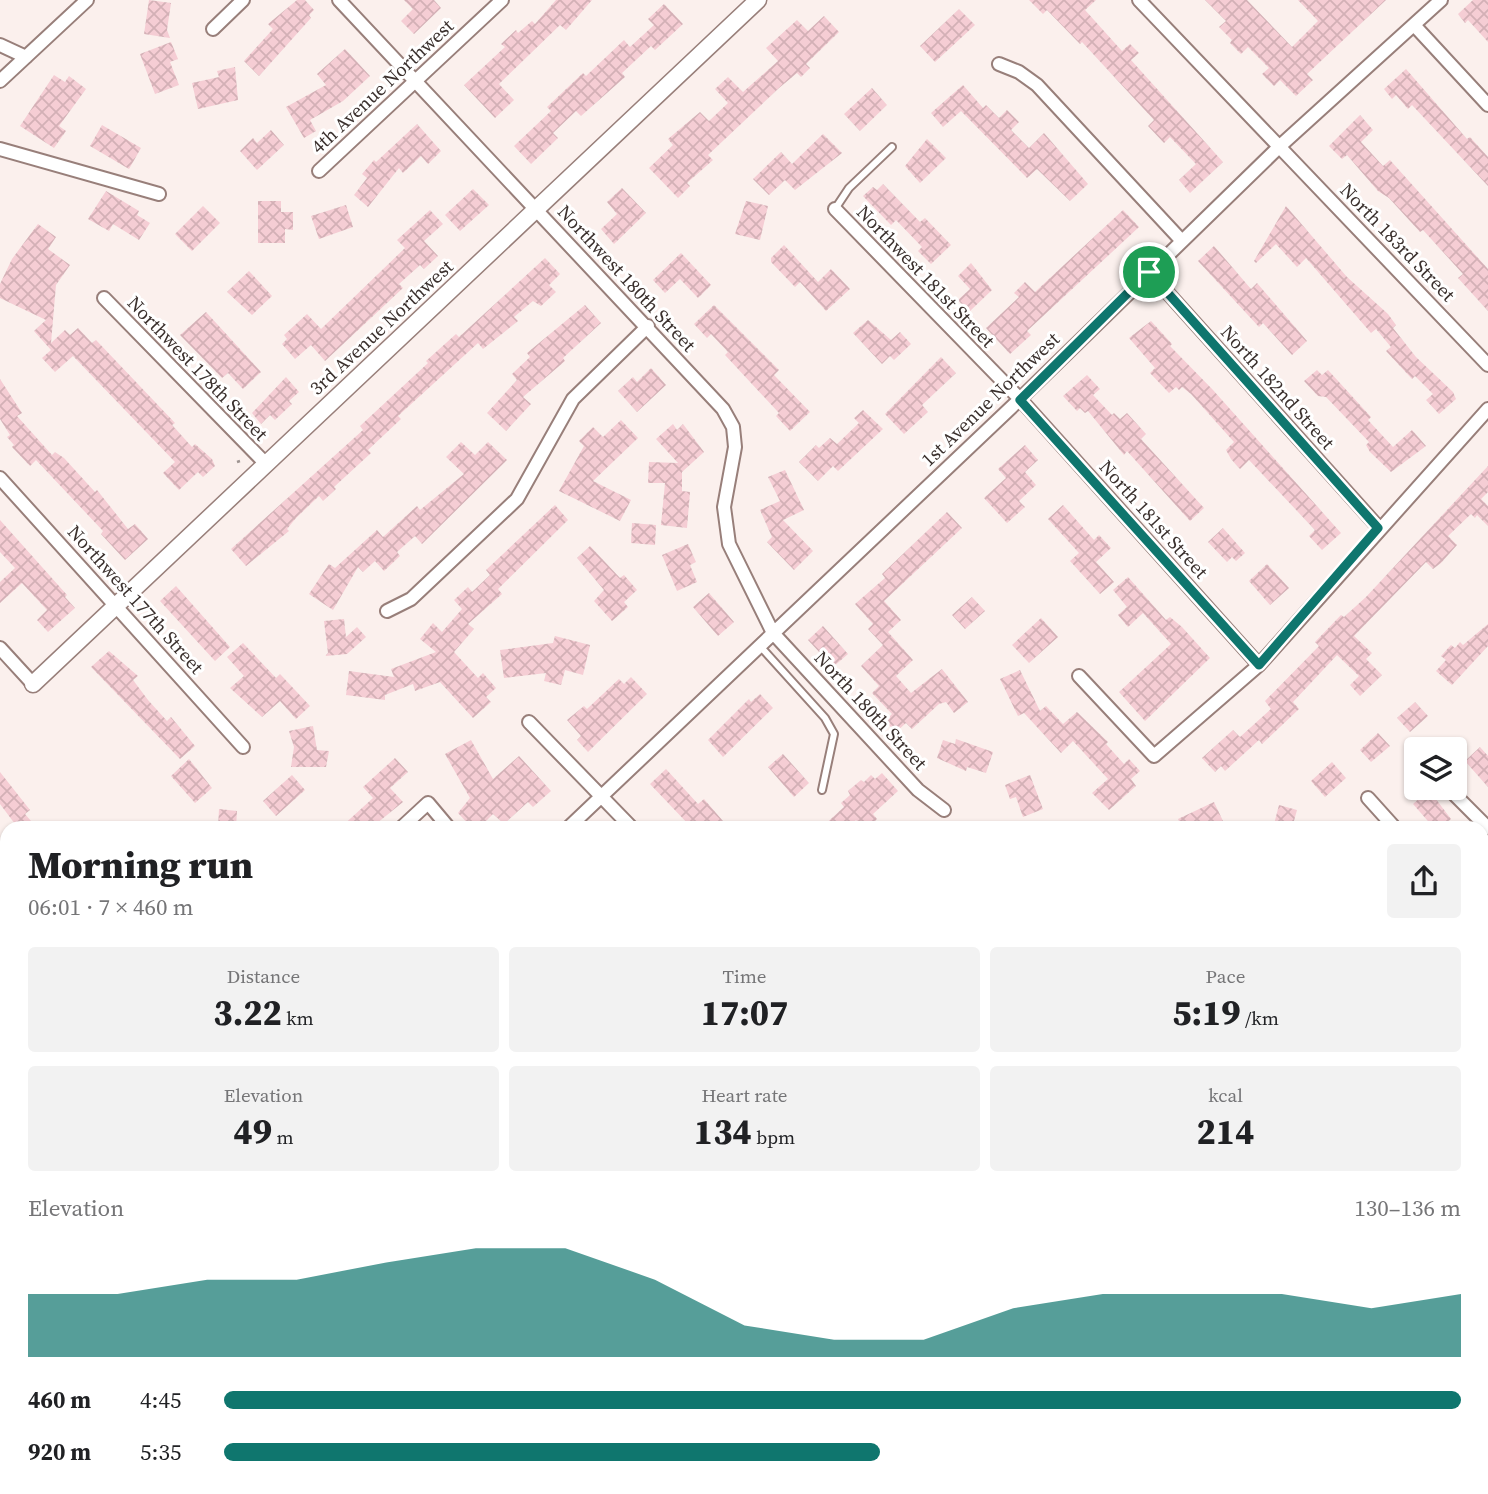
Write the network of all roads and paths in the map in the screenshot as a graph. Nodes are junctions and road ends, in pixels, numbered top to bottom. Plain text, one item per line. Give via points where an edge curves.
1 (87, 0) edge
2 (243, 0) edge
3 (339, 0) edge
4 (502, 0) edge
5 (758, 0) edge
6 (1139, 0) edge
7 (1441, 0) edge
8 (1414, 25) junction
9 (213, 29) dead end
10 (0, 45) edge
11 (26, 57) junction
12 (999, 64) dead end
13 (415, 80) junction
14 (0, 81) edge
15 (1488, 105) edge
16 (1280, 146) junction
17 (892, 147) dead end
18 (0, 149) edge
19 (319, 171) dead end
20 (159, 194) dead end
21 (536, 209) junction
22 (835, 209) joint
23 (1181, 240) junction
24 (1149, 272) junction
25 (104, 298) dead end
26 (648, 326) junction
27 (1488, 365) edge
28 (1020, 400) junction
29 (1488, 409) edge
30 (266, 464) junction
31 (0, 478) edge
32 (1378, 528) junction
33 (118, 607) junction
34 (387, 611) dead end
35 (773, 633) junction
36 (760, 646) junction
37 (0, 648) edge
38 (1259, 665) junction
39 (1079, 676) dead end
40 (33, 684) joint
41 (529, 722) dead end
42 (243, 747) dead end
43 (822, 790) dead end
44 (601, 796) junction
45 (1368, 798) dead end
46 (1460, 800) edge
47 (944, 810) dead end
48 (409, 821) edge
49 (443, 821) edge
50 (575, 821) edge
51 (625, 821) edge
52 (1389, 821) edge
53 (1481, 821) edge

1 - 11 street
2 - 9 street
3 - 13 street, Northwest 180th Street
4 - 13 street, 4th Avenue Northwest
5 - 21 street, 3rd Avenue Northwest
6 - 16 street, North 183rd Street
7 - 8 street, 1st Avenue Northwest
8 - 15 street
8 - 16 street, 1st Avenue Northwest
10 - 11 street
11 - 14 street
12 - 23 street via 1037,85
13 - 19 street, 4th Avenue Northwest
13 - 21 street, Northwest 180th Street
16 - 23 street, 1st Avenue Northwest
16 - 27 street, North 183rd Street
17 - 22 lane via 849,188
18 - 20 street
21 - 26 street, Northwest 180th Street
21 - 30 street, 3rd Avenue Northwest
22 - 28 street, Northwest 181st Street
23 - 24 street, 1st Avenue Northwest
24 - 28 street, 1st Avenue Northwest
24 - 32 street, North 182nd Street
25 - 30 street, Northwest 178th Street
26 - 34 street via 573,399 517,499 411,599
26 - 35 street, Northwest 180th Street via 723,409 733,427 733,465 724,507 729,544
28 - 35 street, 1st Avenue Northwest
28 - 38 street, North 181st Street
29 - 32 street
30 - 33 street, 3rd Avenue Northwest
31 - 33 street, Northwest 177th Street
32 - 38 street
33 - 40 street, 3rd Avenue Northwest
33 - 42 street, Northwest 177th Street
35 - 36 street, 1st Avenue Northwest
35 - 47 street, North 180th Street via 918,790
36 - 43 lane via 834,734
36 - 44 street, 1st Avenue Northwest
37 - 40 street
38 - 39 street via 1154,756
41 - 44 street
44 - 50 street, 1st Avenue Northwest
44 - 51 street
45 - 52 street
46 - 53 street
48 - 49 street via 428,803

